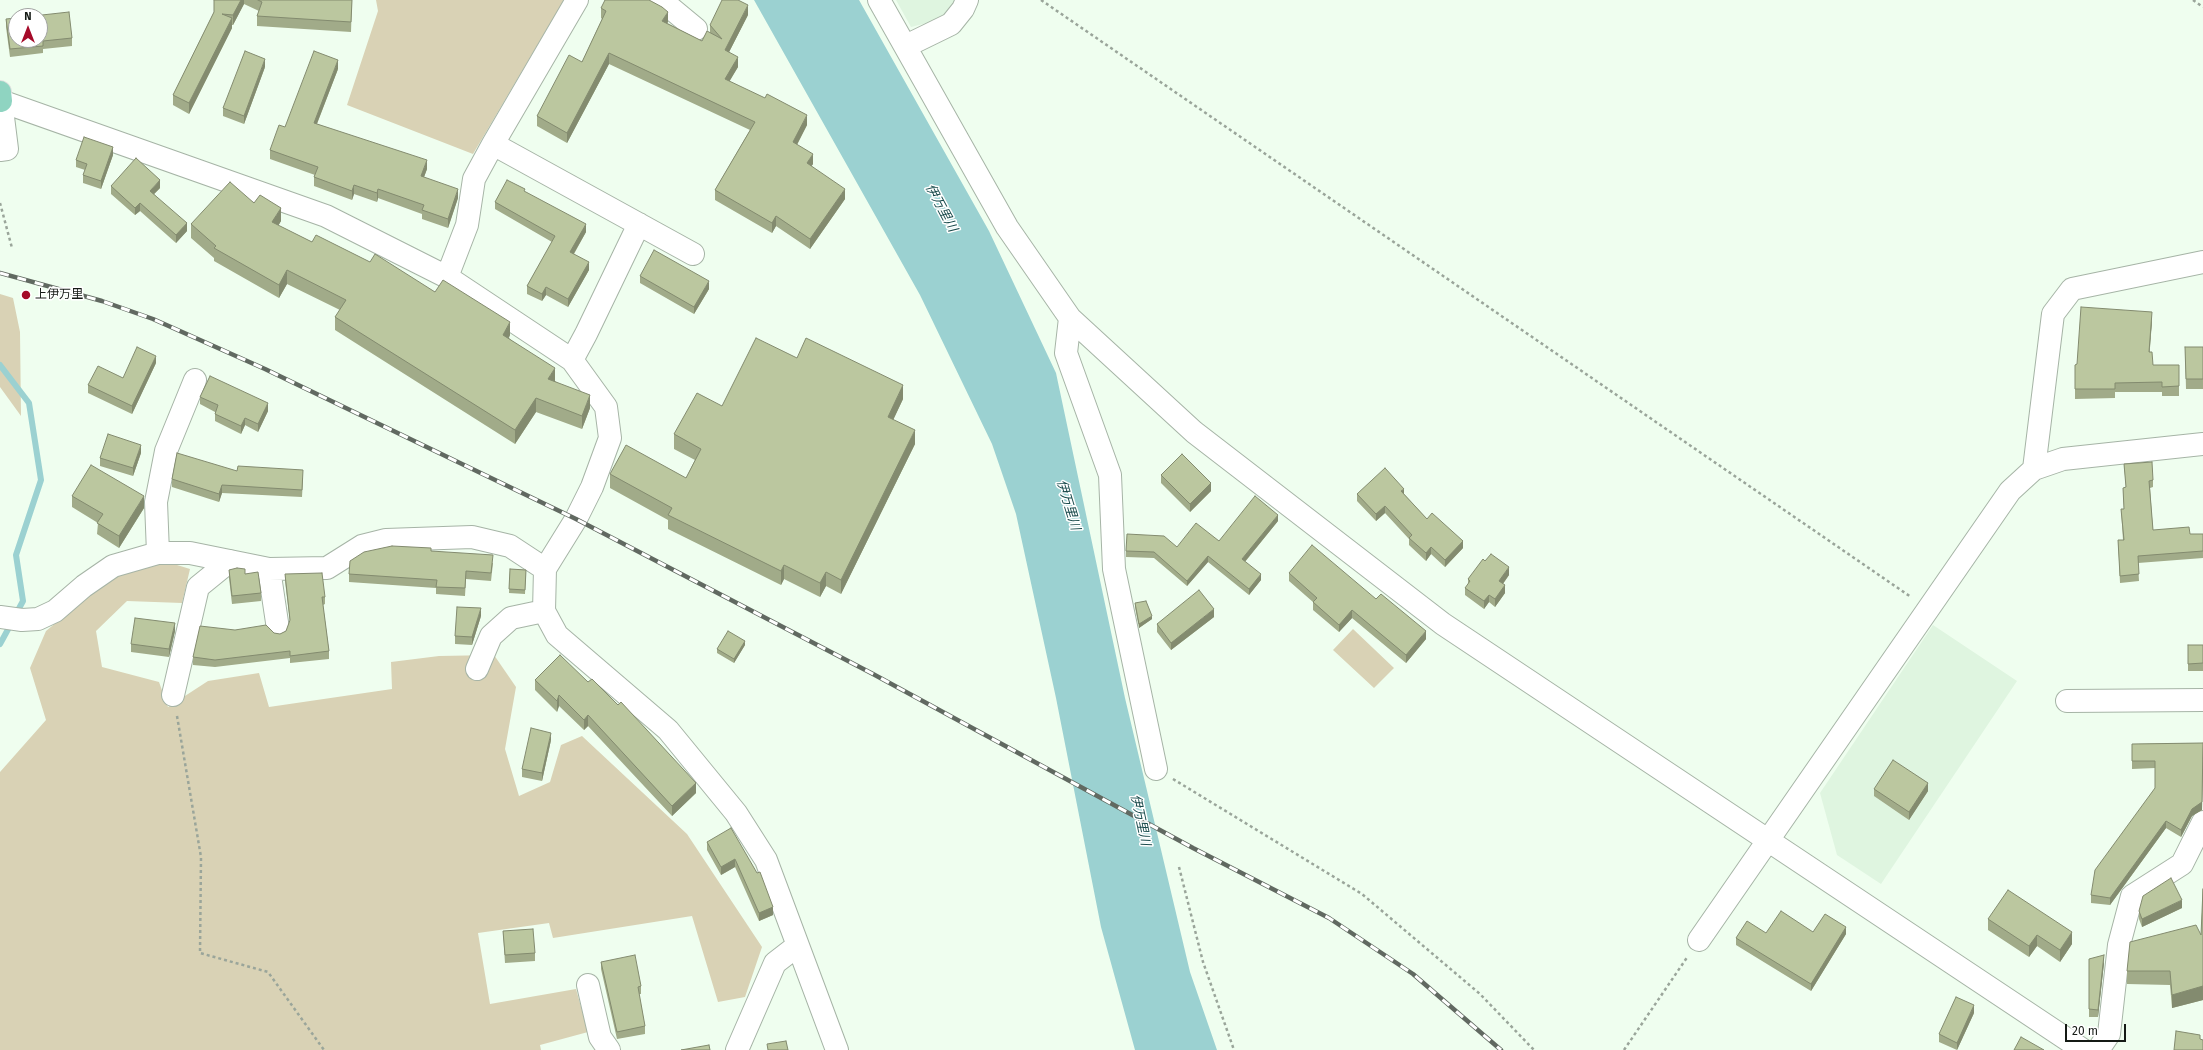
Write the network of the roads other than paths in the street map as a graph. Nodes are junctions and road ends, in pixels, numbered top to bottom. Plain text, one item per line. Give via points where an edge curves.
1 (577, 0) edge
2 (661, 0) edge
3 (879, 0) edge
4 (967, 0) edge
5 (696, 29) dead end
6 (906, 46) junction
7 (1, 96) edge
8 (493, 144) junction
9 (0, 150) edge
10 (639, 224) junction
11 (693, 254) dead end
12 (2203, 262) edge
13 (447, 277) junction
14 (1070, 318) junction
15 (572, 360) junction
16 (195, 380) dead end
17 (2203, 444) edge
18 (2034, 469) junction
19 (158, 553) junction
20 (230, 561) junction
21 (269, 569) junction
22 (545, 570) junction
23 (544, 611) junction
24 (9, 618) edge
25 (278, 629) dead end
26 (477, 669) dead end
27 (173, 694) road end
28 (2203, 700) edge
29 (2066, 701) dead end
30 (1156, 769) road end
31 (2203, 822) edge
32 (1768, 839) junction
33 (1699, 940) road end
34 (797, 946) junction
35 (588, 985) dead end
36 (610, 1050) edge
37 (737, 1050) edge
38 (837, 1050) edge
39 (2083, 1050) edge
40 (2098, 1050) edge

1 - 8 street
2 - 5 street
3 - 6 street
4 - 6 street via 951,24
6 - 14 street via 1006,227
7 - 9 street via 7,149
7 - 13 street via 326,216
8 - 10 street
8 - 13 street via 474,179 467,225
10 - 11 street
10 - 15 street
12 - 18 street via 2072,289 2053,314
13 - 15 street
14 - 30 street via 1066,353 1110,475 1114,570
14 - 32 street via 1194,432 1443,624
15 - 22 street via 606,407 610,438 592,487
16 - 19 street via 166,451 156,502
17 - 18 street via 2063,459
18 - 32 street via 2010,491
19 - 20 street via 190,553
19 - 24 street via 113,566 55,611 38,619
20 - 21 street
20 - 27 street via 198,587
21 - 22 street via 327,568 362,546 386,540 472,536 510,546
21 - 25 street
22 - 23 street
23 - 26 street via 510,618 490,636
23 - 34 street via 557,635 668,730 736,813 766,860
28 - 29 street
31 - 40 street via 2182,864 2132,896 2119,945 2109,1034
32 - 33 street
32 - 39 street
34 - 37 street via 775,963
34 - 38 street
35 - 36 street via 600,1037

